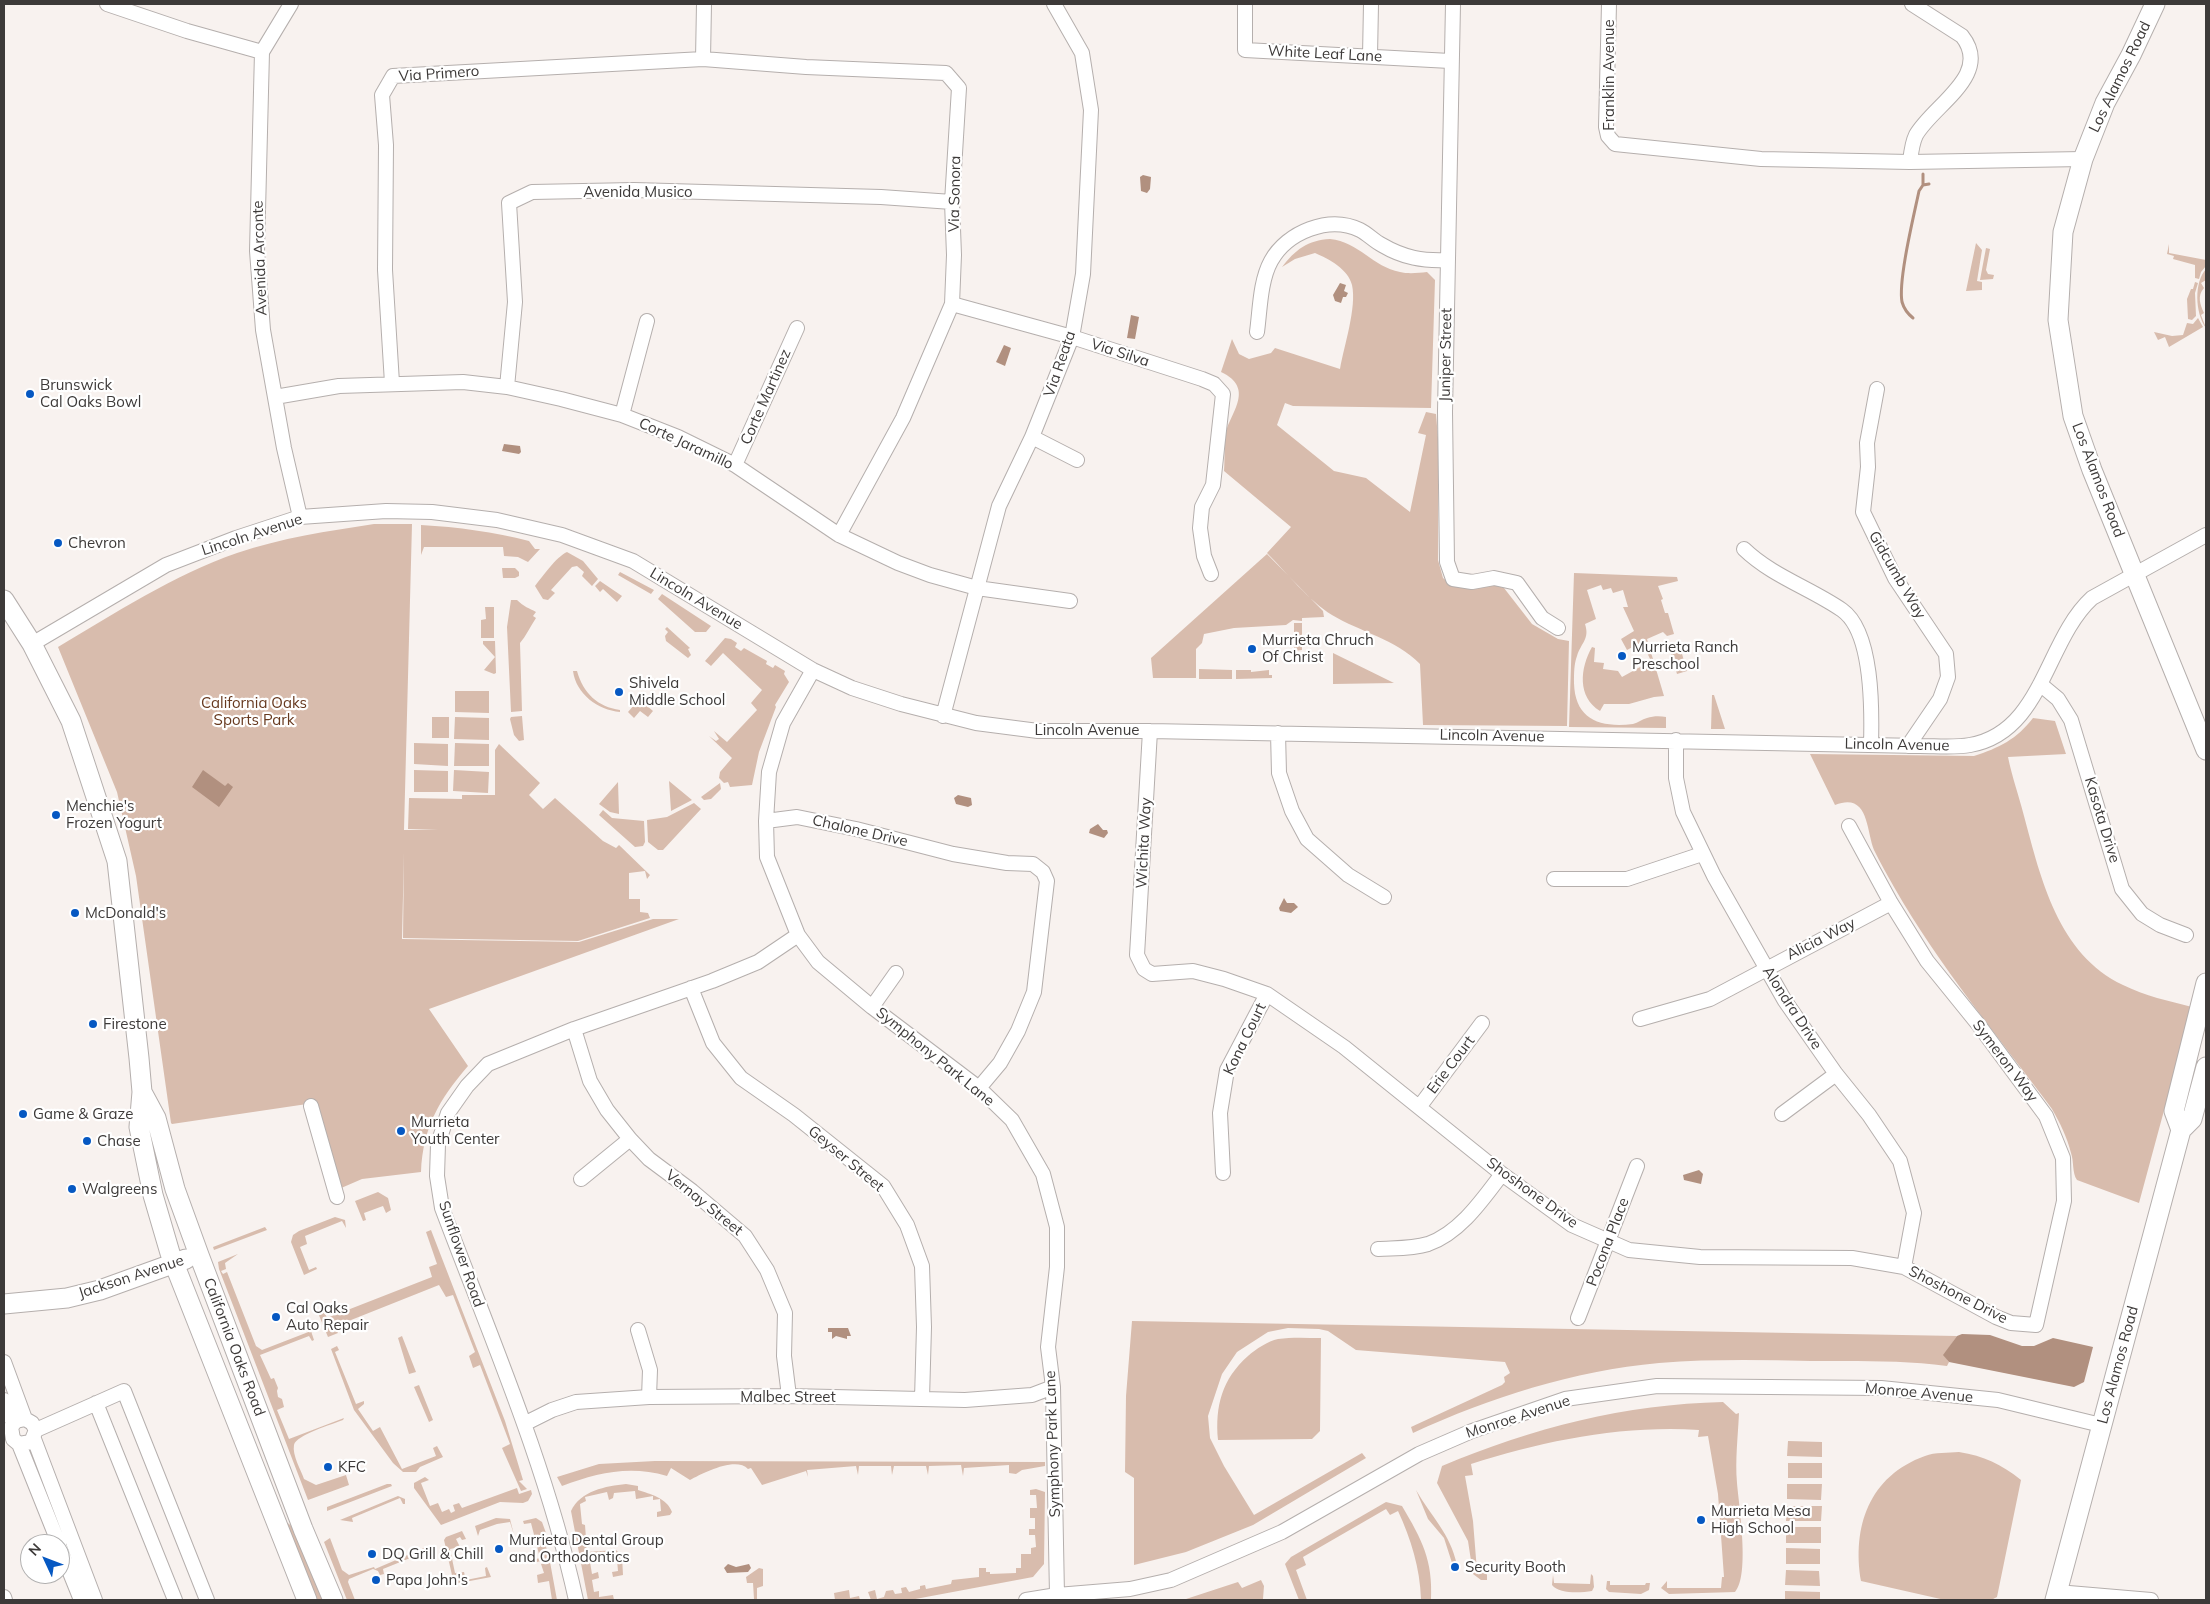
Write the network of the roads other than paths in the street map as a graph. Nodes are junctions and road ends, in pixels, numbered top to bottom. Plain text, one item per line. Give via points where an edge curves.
1 (107, 4) edge
2 (291, 4) edge
3 (704, 4) edge
4 (1054, 4) edge
5 (1245, 4) edge
6 (1371, 4) edge
7 (1453, 4) edge
8 (1609, 4) edge
9 (1912, 4) edge
10 (2155, 4) edge
11 (262, 52) junction
12 (1370, 56) junction
13 (704, 59) junction
14 (1450, 61) junction
15 (2083, 159) junction
16 (1910, 162) junction
17 (952, 202) junction
18 (1448, 260) junction
19 (952, 304) junction
20 (647, 321) dead end
21 (797, 328) dead end
22 (1257, 332) dead end
23 (1072, 338) junction
24 (392, 383) junction
25 (507, 387) junction
26 (1878, 389) dead end
27 (275, 397) junction
28 (622, 415) junction
29 (1032, 437) junction
30 (1077, 460) dead end
31 (735, 466) junction
32 (300, 517) junction
33 (839, 535) junction
34 (2206, 535) edge
35 (1744, 549) dead end
36 (1211, 574) dead end
37 (2135, 574) junction
38 (977, 588) junction
39 (4, 600) edge
40 (1070, 600) dead end
41 (1558, 628) dead end
42 (32, 644) junction
43 (813, 670) junction
44 (2040, 684) junction
45 (943, 716) junction
46 (1150, 731) junction
47 (1278, 733) junction
48 (1676, 740) junction
49 (1871, 745) junction
50 (1908, 746) junction
51 (2206, 750) edge
52 (766, 821) junction
53 (1849, 826) dead end
54 (1702, 854) junction
55 (1554, 879) dead end
56 (1384, 897) dead end
57 (1891, 903) junction
58 (2186, 934) dead end
59 (798, 936) junction
60 (1137, 955) joint
61 (1765, 968) junction
62 (896, 973) dead end
63 (2206, 983) edge
64 (691, 988) junction
65 (1267, 994) junction
66 (872, 1007) junction
67 (1640, 1019) dead end
68 (1482, 1023) dead end
69 (574, 1029) junction
70 (2206, 1066) edge
71 (1836, 1074) junction
72 (979, 1088) junction
73 (142, 1092) junction
74 (311, 1106) dead end
75 (1420, 1106) junction
76 (1782, 1114) dead end
77 (2181, 1130) junction
78 (630, 1139) junction
79 (1637, 1166) dead end
80 (1223, 1174) dead end
81 (1502, 1174) junction
82 (582, 1179) dead end
83 (337, 1197) dead end
84 (1610, 1241) junction
85 (1378, 1249) dead end
86 (199, 1255) junction
87 (175, 1263) junction
88 (1904, 1267) junction
89 (4, 1304) edge
90 (1578, 1318) dead end
91 (2036, 1325) joint
92 (638, 1330) dead end
93 (4, 1362) edge
94 (1053, 1387) junction
95 (789, 1396) junction
96 (649, 1397) junction
97 (922, 1399) junction
98 (4, 1400) edge
99 (96, 1403) junction
100 (526, 1423) junction
101 (2101, 1425) junction
102 (15, 1433) edge
103 (35, 1434) junction
104 (54, 1534) edge
105 (70, 1573) edge
106 (1057, 1594) junction
107 (4, 1596) edge
108 (2056, 1596) edge
109 (5, 1600) edge
110 (81, 1600) edge
111 (95, 1600) edge
112 (175, 1600) edge
113 (207, 1600) edge
114 (307, 1600) edge
115 (334, 1600) edge
116 (576, 1600) edge
117 (1026, 1600) edge
118 (2151, 1600) edge

1 - 11 street
2 - 11 street, Avenida Arconte
3 - 13 street
4 - 23 street, Via Reata via 1082,53 1091,110 1084,274
5 - 12 street, White Leaf Lane via 1245,50
6 - 12 street
7 - 14 street, Juniper Street
8 - 16 street, Franklin Avenue via 1606,127 1615,144 1761,159
9 - 16 street via 1962,36 1971,54 1962,83 1928,118 1916,136
10 - 15 main road, Los Alamos Road via 2105,103
11 - 27 street, Avenida Arconte via 257,252 263,330
12 - 14 street, White Leaf Lane
13 - 17 street, Via Sonora via 946,74 959,88
13 - 24 street, Via Primero via 393,76 382,96
14 - 18 street, Juniper Street
15 - 16 street
15 - 37 main road, Los Alamos Road via 2064,232 2058,320 2073,416
17 - 19 street, Via Sonora
17 - 25 street, Avenida Musico via 634,190 532,192 510,203 514,302
18 - 22 street via 1424,261 1402,256 1360,230 1338,224 1301,232 1282,246 1270,262
18 - 41 street, Juniper Street via 1445,412 1447,562 1450,573 1453,579 1462,582 1494,578 1517,584 1542,618
19 - 23 street, Via Silva
19 - 33 street, Via Sonora via 903,418
20 - 28 street
21 - 31 street, Corte Martinez
23 - 29 street, Via Reata
23 - 36 street, Via Silva via 1214,384 1223,395 1213,485 1202,507 1200,528 1204,556
24 - 25 street, Corte Jaramillo via 463,382
24 - 27 street, Corte Jaramillo via 339,386
25 - 28 street, Corte Jaramillo
26 - 50 street, Gidcumb Way via 1866,443 1868,467 1863,512 1895,578 1946,654 1948,676 1940,699
27 - 32 street, Avenida Arconte
28 - 31 street, Corte Jaramillo via 678,437
29 - 30 street
29 - 38 street, Via Reata via 999,506
31 - 33 street, Corte Jaramillo
32 - 42 street, Lincoln Avenue via 166,565
32 - 43 street, Lincoln Avenue via 386,511 432,512 497,520 562,535 633,561
33 - 38 street, Corte Jaramillo via 898,563
34 - 37 street, Lincoln Avenue
35 - 49 street via 1782,577 1844,611 1860,635 1872,692
37 - 44 street, Lincoln Avenue via 2092,598 2076,612
37 - 51 main road, Los Alamos Road
38 - 40 street, Corte Jaramillo
38 - 45 street, Via Reata
39 - 42 main road, California Oaks Road
42 - 73 main road, California Oaks Road via 71,721 117,861
43 - 45 street, Lincoln Avenue via 852,688
43 - 52 street, Symphony Park Lane via 783,723 768,772
44 - 50 street, Lincoln Avenue via 2007,731 1970,745
44 - 58 street, Kasota Drive via 2058,700 2071,720 2122,889 2142,914 2160,925
45 - 46 street, Lincoln Avenue via 1038,731
46 - 47 street, Lincoln Avenue
46 - 60 street, Wichita Way
47 - 48 street, Lincoln Avenue
47 - 56 street via 1279,773 1292,811 1307,839 1348,875
48 - 49 street, Lincoln Avenue
48 - 54 street, Alondra Drive via 1676,778 1683,812
49 - 50 street, Lincoln Avenue
52 - 59 street, Symphony Park Lane via 766,857
52 - 72 street, Chalone Drive via 797,817 953,854 1032,864 1043,872 1047,881 1034,992 1000,1063
53 - 57 street, Symeron Way
54 - 55 street via 1627,879
54 - 61 street, Alondra Drive
57 - 61 street, Alicia Way
57 - 91 street, Symeron Way via 1928,960 2046,1116 2063,1158 2064,1201
59 - 64 street, Sunflower Road via 758,962
59 - 66 street, Symphony Park Lane via 818,962
60 - 65 street, Shoshone Drive via 1144,969 1152,974 1193,971
61 - 67 street, Alicia Way via 1710,999
61 - 71 street, Alondra Drive
62 - 66 street
63 - 77 main road, Los Alamos Road via 2174,1111
64 - 69 street, Sunflower Road
64 - 97 street, Geyser Street via 713,1043 741,1078 883,1186 907,1225 922,1266
65 - 75 street, Shoshone Drive via 1344,1047
65 - 80 street, Kona Court via 1226,1070 1220,1113
66 - 72 street, Symphony Park Lane
68 - 75 street, Erie Court
69 - 78 street, Vernay Street via 590,1081
69 - 100 street, Sunflower Road via 488,1064 466,1086 448,1113 438,1144 437,1176 442,1208
70 - 77 main road, Los Alamos Road via 2192,1118
71 - 76 street
71 - 88 street, Alondra Drive via 1900,1161 1914,1213
72 - 94 street, Symphony Park Lane via 1012,1120 1043,1174 1057,1227 1057,1267 1048,1347
73 - 86 main road, California Oaks Road via 156,1118 175,1189
73 - 87 main road, California Oaks Road via 140,1135 153,1195
74 - 83 street
75 - 81 street, Shoshone Drive
77 - 101 main road, Los Alamos Road
78 - 82 street
78 - 95 street, Vernay Street via 745,1236 767,1270 785,1313 784,1356
79 - 84 street, Pocona Place
81 - 84 street, Shoshone Drive via 1572,1224
81 - 85 street via 1458,1226 1444,1235 1428,1244
84 - 88 street, Shoshone Drive via 1629,1250 1700,1257 1852,1258
84 - 90 street, Pocona Place
86 - 87 main road, Jackson Avenue
86 - 115 main road, California Oaks Road via 303,1528
87 - 89 main road, Jackson Avenue via 100,1290 67,1298
87 - 114 main road, California Oaks Road
88 - 91 street, Shoshone Drive via 1996,1317 2011,1323
92 - 96 street via 650,1370
93 - 102 street
94 - 97 street, Malbec Street via 1032,1395 965,1400
94 - 106 street, Symphony Park Lane
95 - 96 street, Malbec Street
95 - 97 street, Malbec Street
96 - 100 street, Malbec Street via 576,1402
98 - 102 street
99 - 103 street
99 - 112 street
99 - 113 street via 124,1391
100 - 116 street, Sunflower Road
101 - 106 street, Monroe Avenue via 1998,1400 1881,1388 1657,1386 1565,1399 1472,1431 1419,1454 1282,1532 1170,1580 1130,1590
101 - 108 main road, Los Alamos Road
102 - 103 street via 27,1444
102 - 103 street via 32,1423
102 - 104 street
103 - 111 street
105 - 110 street
106 - 117 street, Monroe Avenue
107 - 109 street
108 - 118 street

